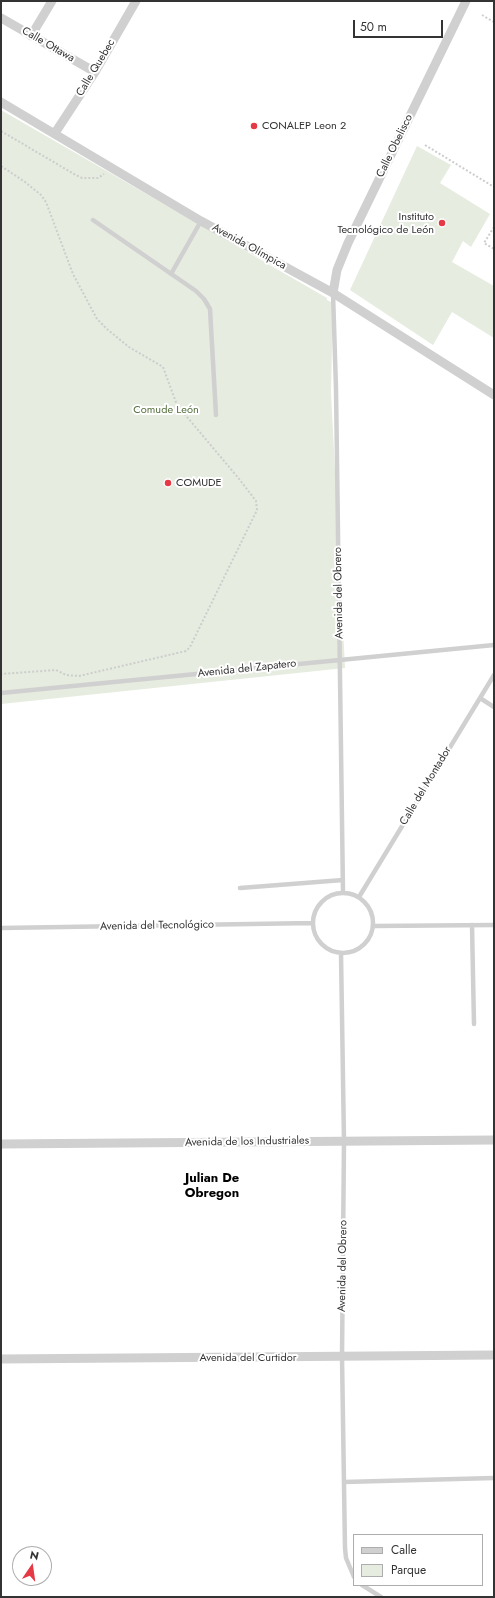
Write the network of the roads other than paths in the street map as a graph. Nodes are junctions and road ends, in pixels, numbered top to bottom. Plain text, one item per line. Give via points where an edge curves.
1 (52, 1) edge
2 (136, 1) edge
3 (466, 1) edge
4 (1, 18) edge
5 (31, 36) junction
6 (95, 72) junction
7 (1, 102) edge
8 (54, 133) junction
9 (93, 220) dead end
10 (201, 221) junction
11 (171, 274) junction
12 (333, 293) junction
13 (494, 395) edge
14 (216, 415) dead end
15 (494, 645) edge
16 (340, 660) junction
17 (494, 675) edge
18 (1, 693) edge
19 (480, 698) junction
20 (494, 707) edge
21 (343, 880) junction
22 (240, 888) dead end
23 (343, 893) junction
24 (359, 897) junction
25 (313, 923) junction
26 (494, 924) edge
27 (472, 925) junction
28 (374, 926) junction
29 (1, 928) edge
30 (341, 954) junction
31 (474, 1024) dead end
32 (494, 1140) edge
33 (344, 1141) junction
34 (1, 1144) edge
35 (494, 1355) edge
36 (342, 1357) junction
37 (1, 1359) edge
38 (494, 1478) edge
39 (344, 1482) junction
40 (353, 1575) edge
41 (364, 1586) edge
42 (381, 1597) edge

1 - 5 street
2 - 6 street, Calle Quebec
3 - 12 street, Calle Obelisco via 348,243 337,270
4 - 5 street, Calle Ottawa
5 - 6 street, Calle Ottawa
6 - 8 street, Calle Quebec
7 - 8 street, Avenida Olímpica
8 - 10 street, Avenida Olímpica
9 - 11 lane
10 - 11 lane
10 - 12 street, Avenida Olímpica
11 - 14 lane via 196,291 210,309
12 - 13 street, Avenida Olímpica
12 - 16 lane, Avenida del Obrero
15 - 16 lane, Avenida del Zapatero
16 - 18 lane, Avenida del Zapatero
16 - 21 lane, Avenida del Obrero
17 - 19 lane, Calle del Montador
19 - 20 lane
19 - 24 lane, Calle del Montador
21 - 22 lane
21 - 23 lane, Avenida del Obrero
23 - 24 lane
23 - 25 lane via 334,894 322,902 314,914
24 - 28 lane via 373,915
25 - 29 lane, Avenida del Tecnológico
25 - 30 lane via 314,932 324,947
26 - 27 lane
27 - 28 lane
27 - 31 lane
28 - 30 lane via 371,936 359,950
30 - 33 lane, Avenida del Obrero
32 - 33 street, Avenida de los Industriales
33 - 34 street, Avenida de los Industriales
33 - 36 lane, Avenida del Obrero
35 - 36 street, Avenida del Curtidor
36 - 37 street, Avenida del Curtidor
36 - 39 lane, Avenida del Obrero
38 - 39 lane
39 - 40 lane, Avenida del Obrero via 345,1548
41 - 42 lane

